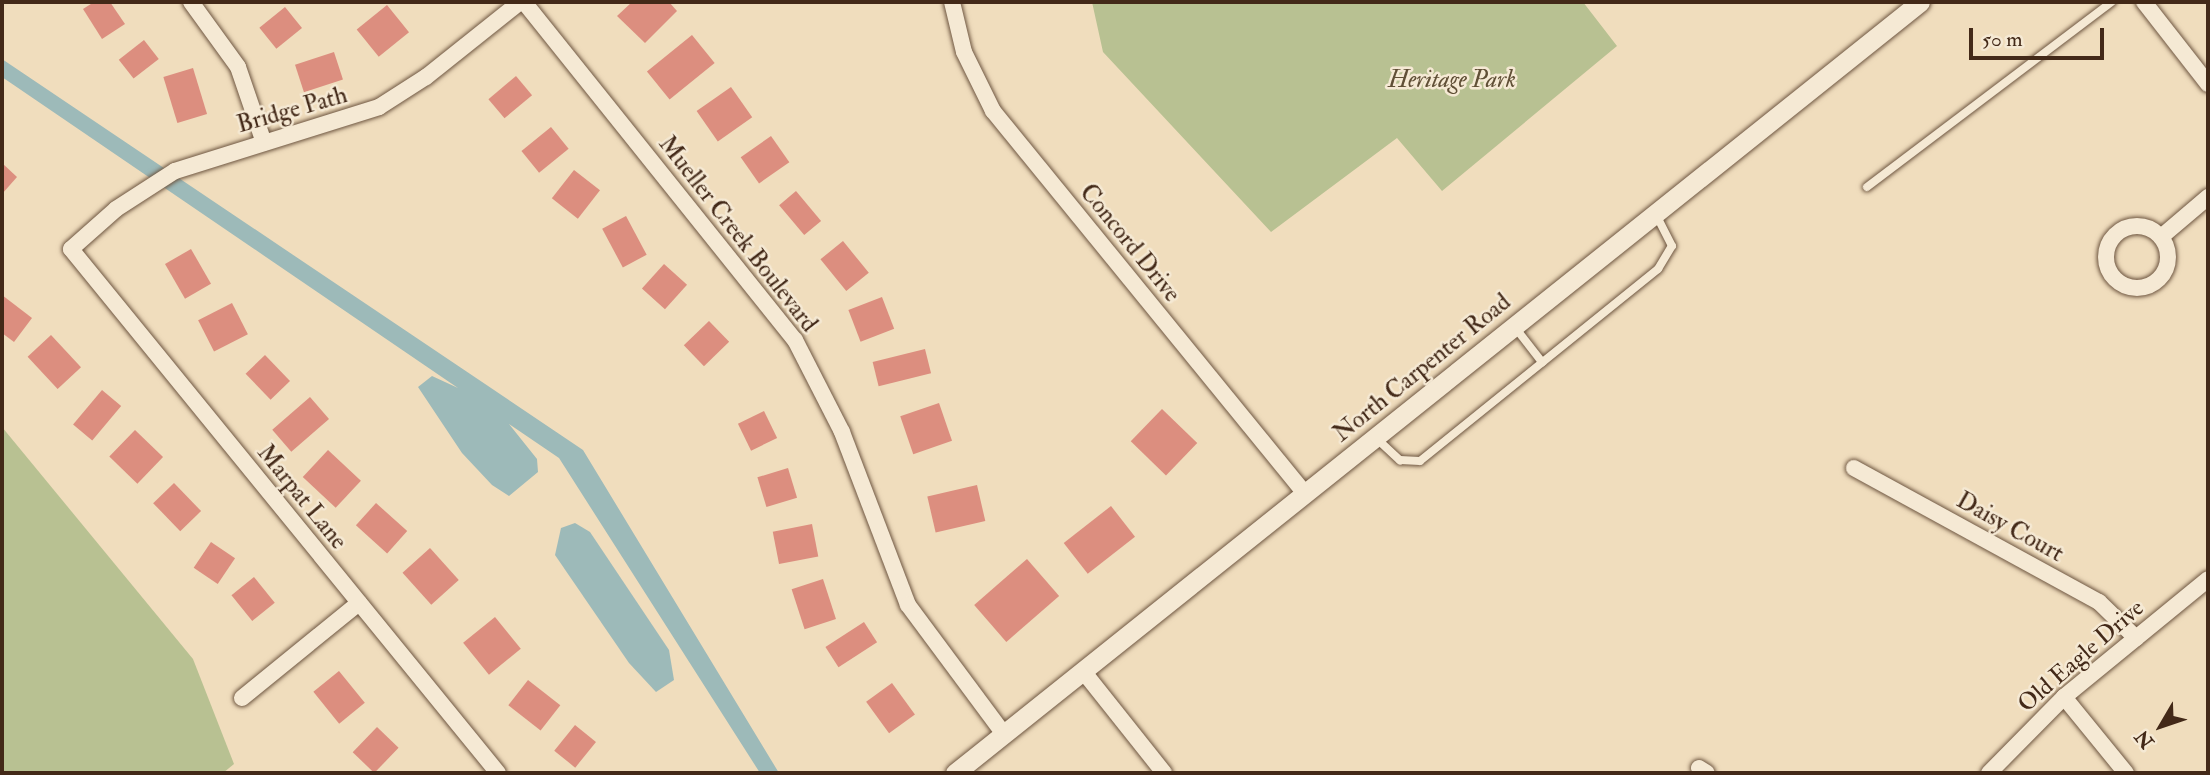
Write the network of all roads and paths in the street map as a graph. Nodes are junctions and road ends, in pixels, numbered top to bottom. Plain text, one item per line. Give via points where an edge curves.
1 (191, 2) edge
2 (522, 2) edge
3 (952, 2) edge
4 (1920, 2) edge
5 (2112, 2) edge
6 (2144, 2) edge
7 (2208, 84) edge
8 (264, 143) junction
9 (1867, 187) dead end
10 (2208, 197) edge
11 (1655, 212) junction
12 (2161, 237) dead end
13 (71, 249) joint
14 (1513, 326) junction
15 (1542, 362) junction
16 (1373, 436) junction
17 (1854, 468) dead end
18 (1305, 495) junction
19 (2208, 579) edge
20 (359, 603) junction
21 (2136, 638) junction
22 (1083, 671) junction
23 (2064, 697) junction
24 (242, 698) dead end
25 (1003, 733) junction
26 (498, 773) edge
27 (955, 773) edge
28 (1164, 773) edge
29 (1989, 773) edge
30 (2126, 773) edge

1 - 8 street via 238,67
2 - 8 street, Bridge Path via 426,77 379,107
2 - 25 street, Mueller Creek Boulevard via 795,341 842,432 908,605
3 - 18 street, Concord Drive via 964,52 993,111
4 - 11 street, North Carpenter Road
5 - 9 lane
6 - 7 street
8 - 13 street, Bridge Path via 175,171 125,202
10 - 12 street
11 - 14 street, North Carpenter Road
11 - 15 lane via 1672,246 1667,260
13 - 20 street, Marpat Lane
14 - 15 lane
14 - 16 street, North Carpenter Road
15 - 16 lane via 1415,464 1400,460
16 - 18 street, North Carpenter Road
17 - 21 street, Daisy Court via 2099,602
18 - 22 street, North Carpenter Road
19 - 21 street, Old Eagle Drive
20 - 24 street
20 - 26 street, Marpat Lane
21 - 23 street, Old Eagle Drive
22 - 25 street, North Carpenter Road
22 - 28 street
23 - 29 street, Old Eagle Drive
23 - 30 street
25 - 27 street, North Carpenter Road

